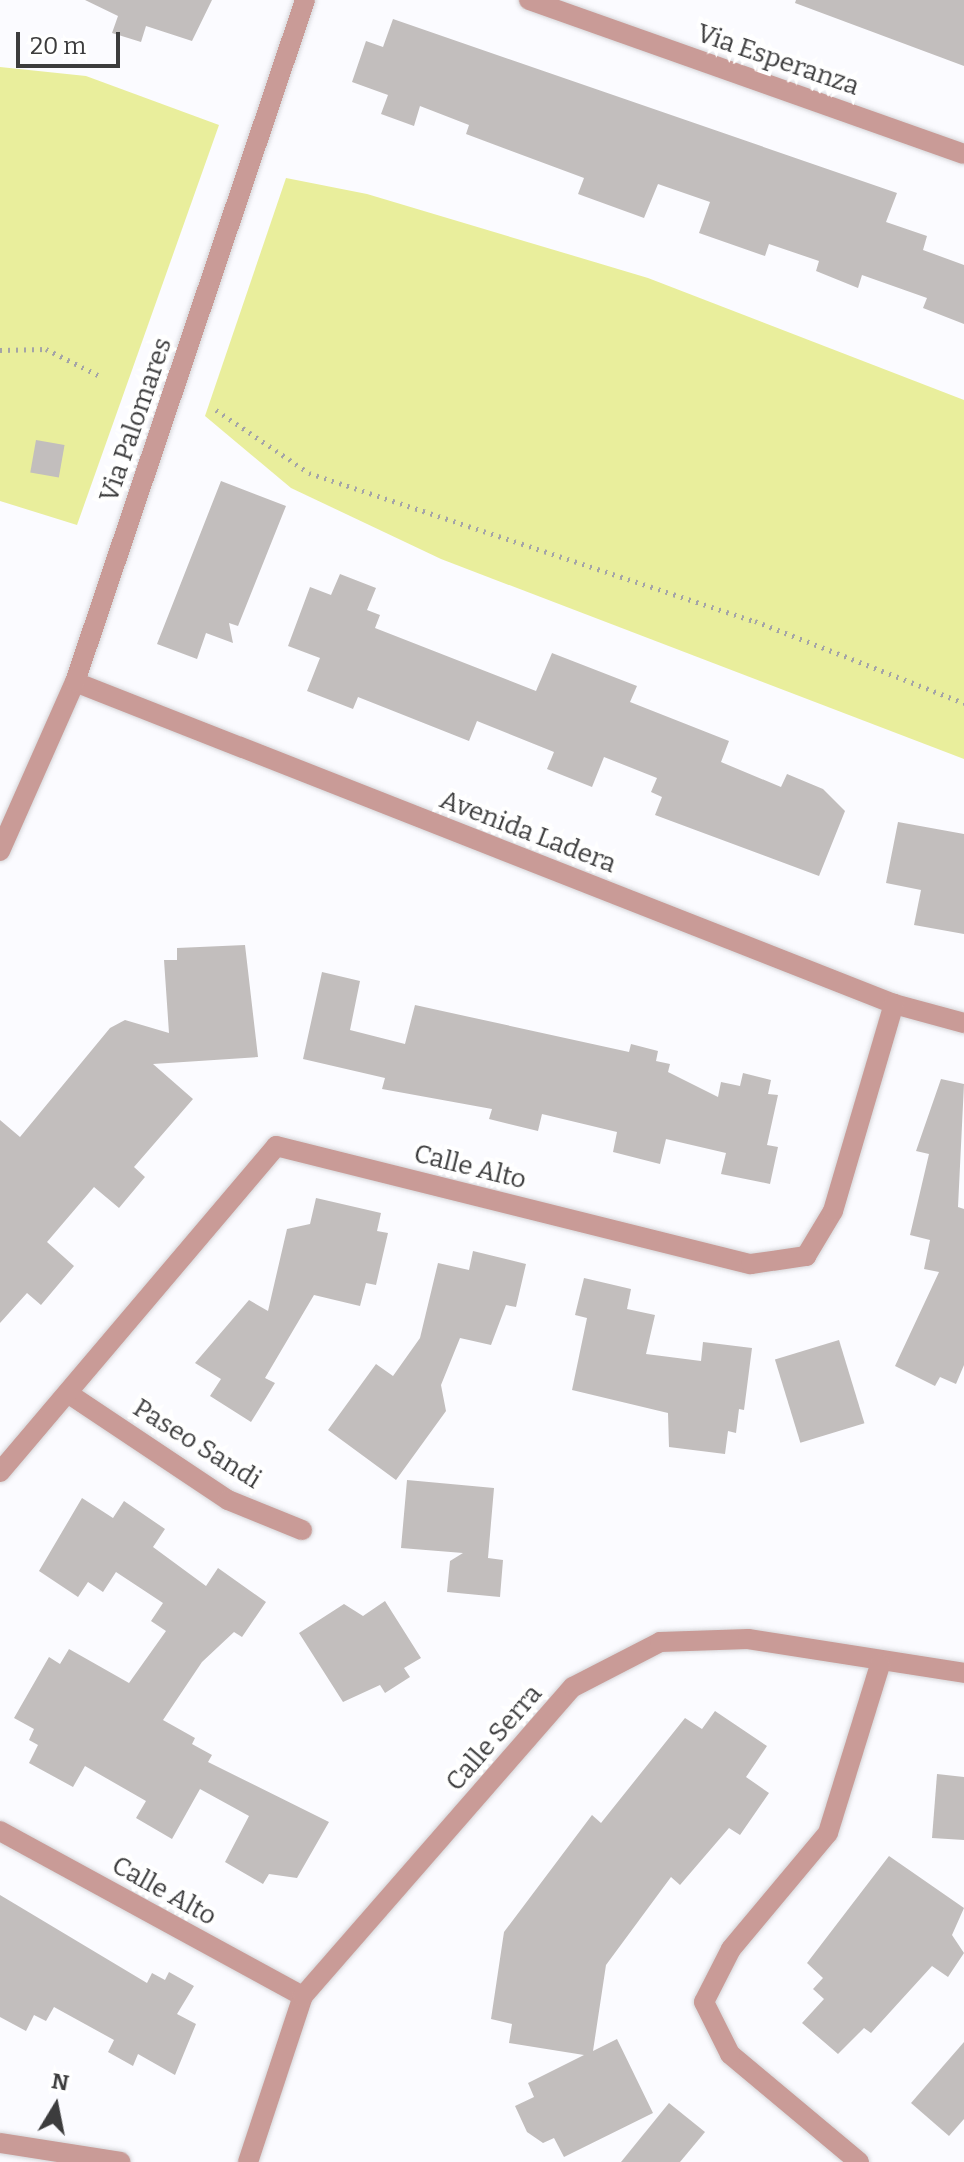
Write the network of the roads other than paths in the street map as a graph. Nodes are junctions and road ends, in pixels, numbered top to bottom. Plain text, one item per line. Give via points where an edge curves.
1 (305, 0) edge
2 (529, 0) edge
3 (964, 154) edge
4 (75, 682) junction
5 (0, 851) edge
6 (894, 1004) junction
7 (964, 1023) edge
8 (69, 1394) junction
9 (0, 1472) edge
10 (302, 1530) dead end
11 (880, 1665) junction
12 (964, 1673) edge
13 (0, 1831) edge
14 (303, 1996) junction
15 (0, 2143) edge
16 (121, 2162) edge
17 (248, 2162) edge
18 (859, 2162) edge

1 - 4 street, Via Palomares
2 - 3 street, Via Esperanza
4 - 5 street, Via Palomares
4 - 6 street, Avenida Ladera
6 - 7 street, Avenida Ladera
6 - 8 street, Calle Alto via 833,1211 806,1256 751,1264 276,1146
8 - 9 street, Calle Alto
8 - 10 street, Paseo Sandi via 228,1500
11 - 12 street, Calle Serra
11 - 14 street, Calle Serra via 748,1639 660,1642 573,1687
11 - 18 street via 828,1833 731,1949 704,2002 730,2054
13 - 14 street, Calle Alto
14 - 17 street, Calle Serra
15 - 16 street

